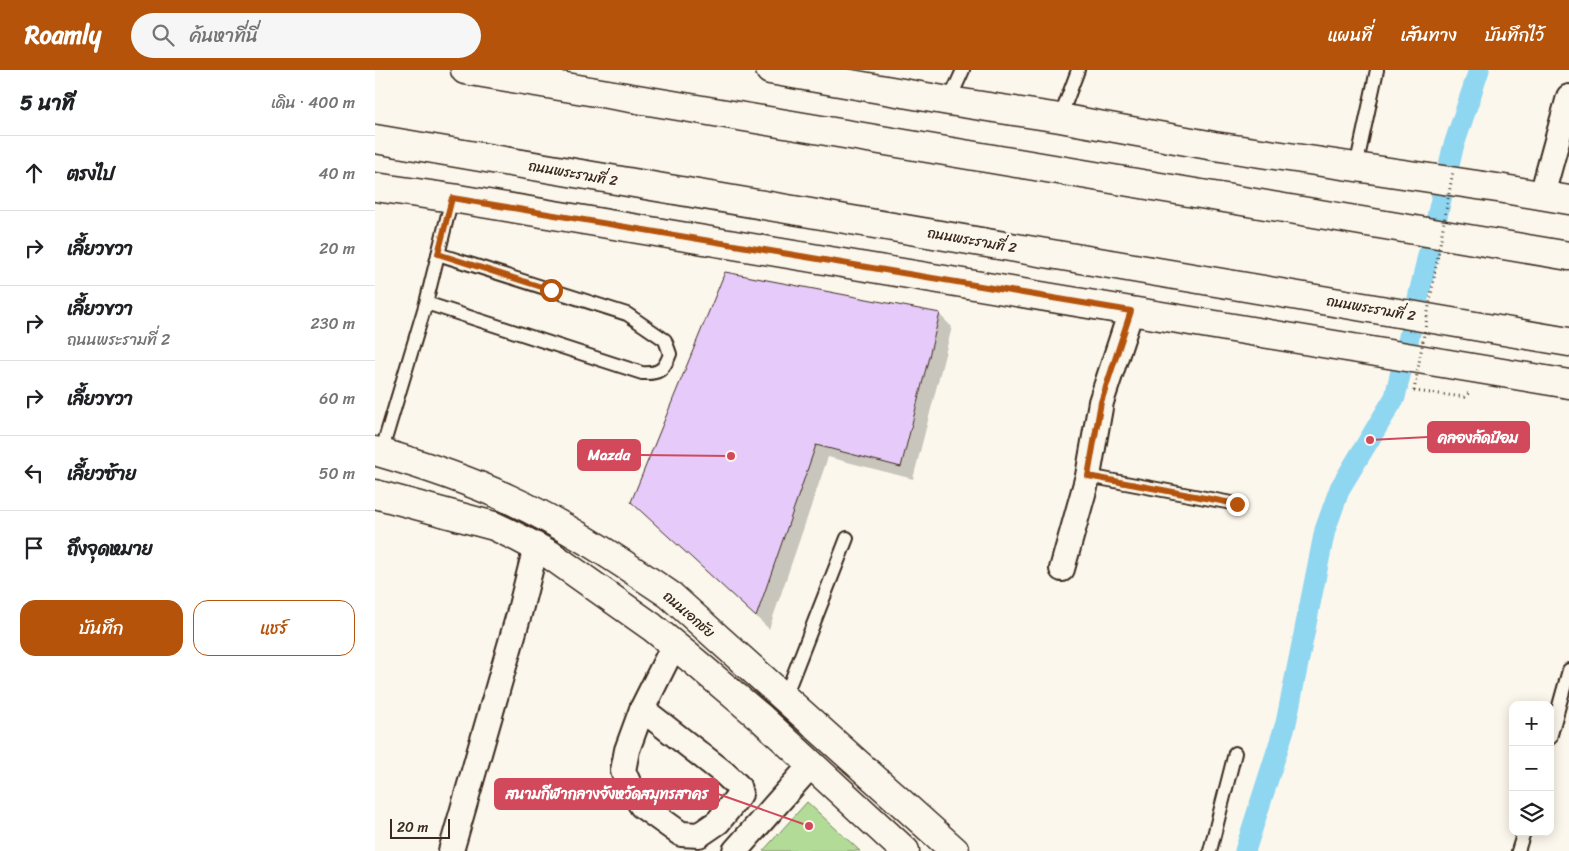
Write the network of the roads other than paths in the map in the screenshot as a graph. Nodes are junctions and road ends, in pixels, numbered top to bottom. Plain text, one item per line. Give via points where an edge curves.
1 (465, 70) edge
2 (770, 70) edge
3 (963, 70) edge
4 (1078, 70) edge
5 (1377, 70) edge
6 (1569, 97) edge
7 (949, 101) junction
8 (1060, 118) junction
9 (375, 139) edge
10 (1356, 167) junction
11 (375, 187) edge
12 (1542, 195) junction
13 (452, 198) junction
14 (1569, 200) edge
15 (438, 254) junction
16 (1569, 256) edge
17 (426, 303) junction
18 (1131, 311) junction
19 (1469, 324) junction
20 (1569, 342) edge
21 (1569, 346) edge
22 (1569, 384) edge
23 (378, 452) edge
24 (1088, 476) junction
25 (375, 494) edge
26 (1237, 504) dead end
27 (847, 538) dead end
28 (536, 547) junction
29 (1062, 569) dead end
30 (674, 644) junction
31 (1568, 674) edge
32 (784, 698) junction
33 (642, 709) junction
34 (1554, 724) edge
35 (831, 740) junction
36 (1235, 753) dead end
37 (811, 765) junction
38 (1522, 836) edge
39 (451, 851) edge
40 (735, 851) edge
41 (905, 851) edge
42 (955, 851) edge
43 (1210, 851) edge
44 (1518, 851) edge

1 - 16 main road
2 - 7 main road
3 - 7 lane
4 - 8 lane
5 - 10 lane
6 - 12 street
7 - 8 main road
8 - 10 main road
9 - 19 main road, ถนนพระรามที่ 2
10 - 12 main road
11 - 13 main road
12 - 14 main road
13 - 15 lane
13 - 18 main road
15 - 17 lane
15 - 17 lane via 627,314 665,340 670,354 666,366 658,372 642,373
17 - 23 lane
18 - 22 main road
18 - 24 street via 1101,402
19 - 20 main road, ถนนพระรามที่ 2
19 - 21 main road
23 - 32 main road, ถนนเอกชัย via 429,467 508,498 611,555 670,595
24 - 26 lane
24 - 29 street
25 - 28 main road via 494,526
27 - 32 lane
28 - 30 main road via 601,589
28 - 39 street
30 - 33 street
30 - 37 main road
31 - 34 lane
32 - 35 main road, ถนนเอกชัย
33 - 33 street via 623,771 632,791 643,806 681,834 699,835 718,822 740,794 738,786
35 - 37 main road
35 - 42 main road, ถนนเอกชัย
36 - 43 lane
37 - 40 street
37 - 41 main road
38 - 44 lane

